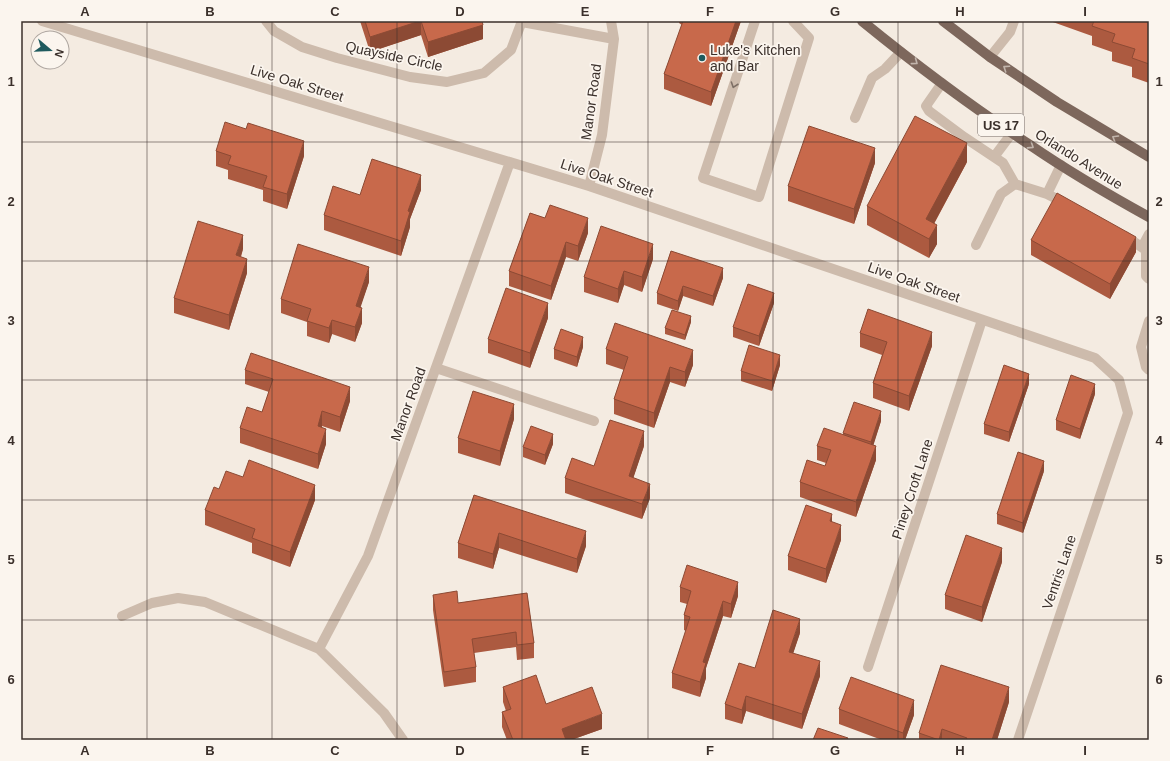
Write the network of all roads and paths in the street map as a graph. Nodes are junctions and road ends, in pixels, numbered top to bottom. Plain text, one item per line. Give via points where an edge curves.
1 (42, 21) edge
2 (266, 21) edge
3 (612, 21) edge
4 (755, 21) edge
5 (793, 21) edge
6 (862, 21) edge
7 (943, 21) edge
8 (1014, 21) edge
9 (522, 22) edge
10 (614, 39) junction
11 (901, 52) junction
12 (990, 57) junction
13 (942, 83) junction
14 (855, 118) dead end
15 (1012, 133) junction
16 (994, 157) junction
17 (1149, 157) edge
18 (510, 162) junction
19 (1061, 165) junction
20 (1015, 184) junction
21 (589, 186) junction
22 (1047, 194) junction
23 (1075, 208) edge
24 (1149, 217) edge
25 (1118, 231) edge
26 (1149, 234) edge
27 (976, 245) dead end
28 (1142, 247) junction
29 (1149, 279) edge
30 (982, 320) junction
31 (1149, 321) edge
32 (436, 368) junction
33 (1149, 370) edge
34 (1128, 413) joint
35 (594, 421) dead end
36 (122, 616) dead end
37 (319, 649) junction
38 (868, 667) dead end
39 (403, 740) edge
40 (1018, 740) edge

1 - 18 street, Live Oak Street
2 - 9 street, Quayside Circle via 274,31 302,47 410,77 448,82 484,73 510,50
3 - 10 street, Manor Road
4 -> 5 street via 703,178 758,197 809,38
6 - 11 main road, Orlando Avenue / US 17
7 - 12 main road
8 - 12 street via 1010,32
9 - 10 street, Quayside Circle
10 - 21 street, Manor Road via 602,135
11 -> 13 main road, Orlando Avenue / US 17
11 - 14 street via 872,78
17 -> 12 main road via 1057,102
13 - 15 main road, Orlando Avenue / US 17
13 - 16 street via 926,106 929,111
15 - 16 street
15 -> 19 main road, Orlando Avenue / US 17
16 - 20 street via 1003,163
18 - 21 street, Live Oak Street
18 - 32 street, Manor Road
19 - 22 street
19 - 24 main road, Orlando Avenue / US 17
20 - 22 street
20 - 27 street via 1001,194
21 - 30 street, Live Oak Street
22 - 23 street
25 - 28 street
26 - 28 street
28 - 29 street via 1146,250 1146,276
30 - 34 street, Live Oak Street via 1095,358 1119,380
30 - 38 street, Piney Croft Lane
31 - 33 street via 1141,347
32 - 35 street
32 - 37 street, Manor Road via 368,556
34 - 40 street, Ventris Lane
36 - 37 street via 152,603 178,598 205,602
37 - 39 street via 384,713

